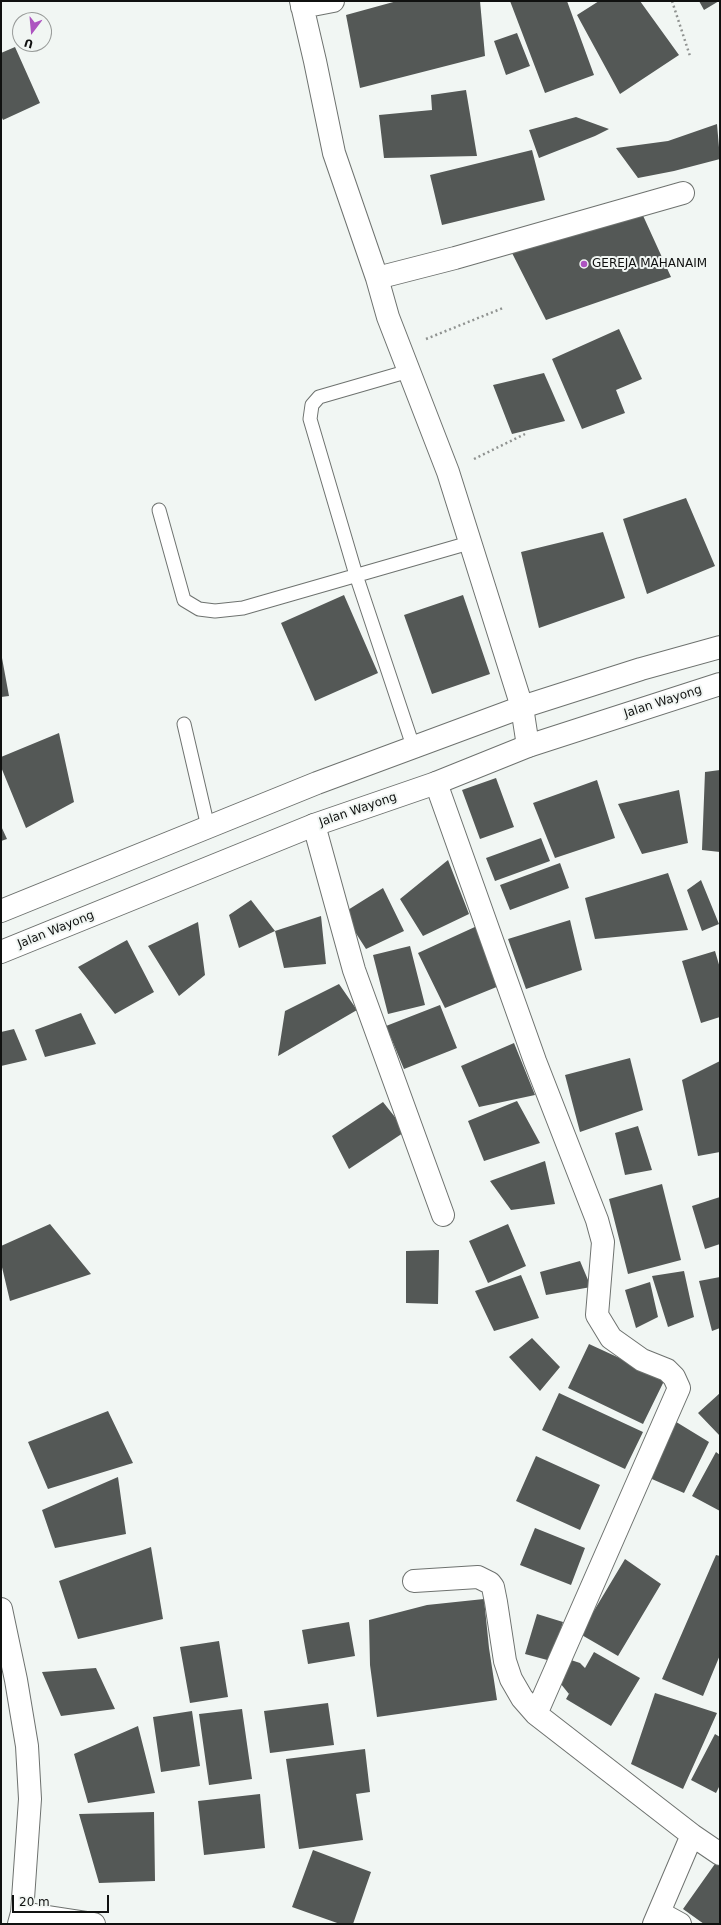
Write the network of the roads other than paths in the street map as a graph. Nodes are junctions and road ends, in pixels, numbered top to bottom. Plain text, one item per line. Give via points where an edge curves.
1 (333, 1) edge
2 (301, 4) edge
3 (683, 193) dead end
4 (377, 278) junction
5 (409, 371) junction
6 (159, 510) dead end
7 (469, 543) junction
8 (356, 575) junction
9 (720, 647) edge
10 (720, 684) edge
11 (522, 707) junction
12 (184, 724) dead end
13 (528, 746) junction
14 (414, 749) junction
15 (436, 783) junction
16 (314, 825) junction
17 (208, 827) junction
18 (1, 911) edge
19 (1, 952) edge
20 (442, 1215) dead end
21 (414, 1581) dead end
22 (1, 1609) edge
23 (536, 1714) junction
24 (692, 1835) junction
25 (720, 1854) edge
26 (21, 1918) edge
27 (657, 1918) edge
28 (94, 1924) edge
29 (680, 1924) edge

1 - 2 street
2 - 4 street via 334,153
3 - 4 street
4 - 5 street via 388,317
5 - 7 street via 448,472
5 - 8 lane via 319,397 312,405 310,419
6 - 8 lane via 184,600 199,609 215,611 243,608
7 - 8 lane
7 - 11 street
8 - 14 lane
9 - 11 street
10 - 13 street, Jalan Wayong
11 - 13 street
11 - 14 street
12 - 17 lane
13 - 15 street, Jalan Wayong
14 - 17 street via 317,783
15 - 16 street, Jalan Wayong
15 - 23 street via 535,1061 597,1220 603,1242 597,1316 611,1338 642,1360 666,1370 674,1377 679,1388
16 - 19 street, Jalan Wayong
16 - 20 street via 354,970
17 - 18 street
21 - 23 street via 478,1577 490,1583 493,1587 505,1661 511,1679 522,1698
22 - 26 street via 27,1746 30,1799
23 - 24 street
24 - 25 street
24 - 27 street
26 - 28 street
27 - 29 street

